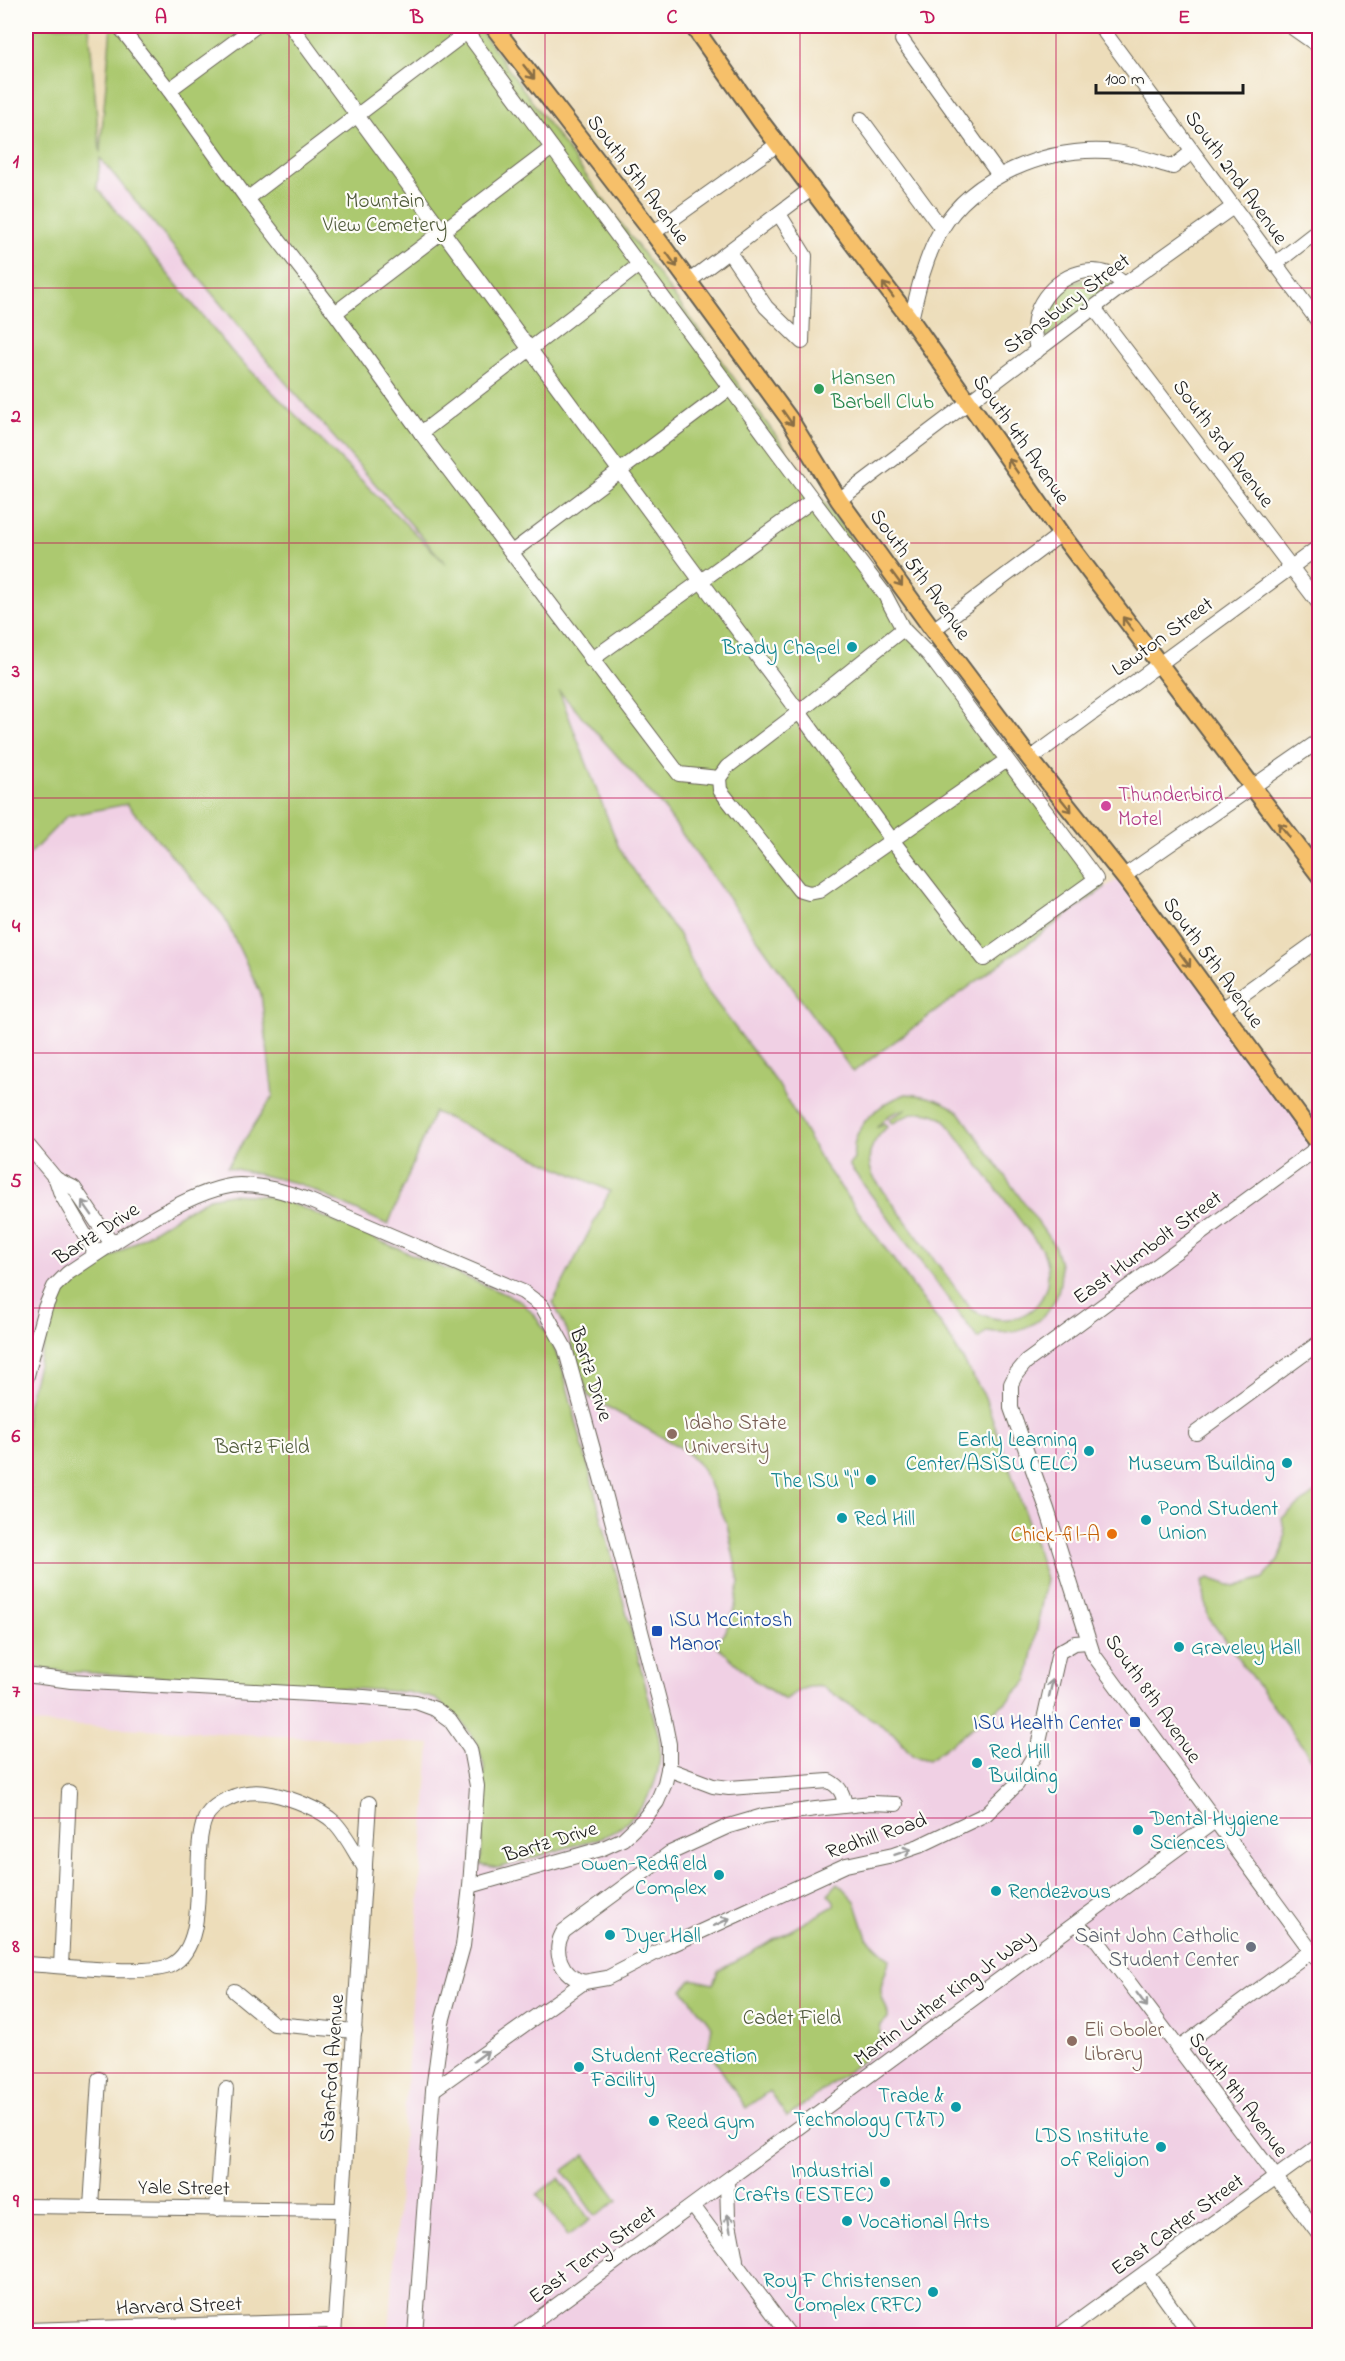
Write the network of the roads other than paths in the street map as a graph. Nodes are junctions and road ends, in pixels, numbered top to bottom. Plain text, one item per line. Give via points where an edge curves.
1 (119, 26) edge
2 (256, 26) edge
3 (291, 26) edge
4 (493, 26) edge
5 (693, 26) edge
6 (1100, 26) edge
7 (1290, 26) edge
8 (465, 29) edge
9 (902, 40) dead end
10 (1320, 47) edge
11 (169, 90) junction
12 (357, 115) junction
13 (861, 119) dead end
14 (778, 144) junction
15 (552, 148) junction
16 (1192, 152) junction
17 (999, 175) junction
18 (811, 189) junction
19 (247, 199) junction
20 (1233, 207) junction
21 (778, 214) junction
22 (942, 229) junction
23 (1320, 230) edge
24 (442, 232) junction
25 (652, 233) junction
26 (729, 252) junction
27 (1275, 264) junction
28 (639, 265) junction
29 (688, 282) junction
30 (1125, 284) junction
31 (1094, 308) junction
32 (335, 313) junction
33 (910, 321) junction
34 (1320, 324) edge
35 (529, 350) junction
36 (1037, 351) junction
37 (730, 388) junction
38 (968, 402) junction
39 (421, 433) junction
40 (618, 472) junction
41 (813, 500) junction
42 (839, 500) junction
43 (1061, 534) junction
44 (1320, 546) edge
45 (512, 552) junction
46 (1291, 567) junction
47 (700, 581) junction
48 (1320, 605) edge
49 (903, 628) junction
50 (933, 630) junction
51 (591, 660) junction
52 (1158, 664) junction
53 (800, 712) junction
54 (1320, 740) edge
55 (1030, 759) junction
56 (1007, 760) junction
57 (718, 778) junction
58 (1251, 788) junction
59 (892, 840) junction
60 (1124, 876) junction
61 (1320, 876) edge
62 (1320, 939) edge
63 (1221, 1010) junction
64 (26, 1143) edge
65 (1320, 1146) edge
66 (56, 1179) junction
67 (112, 1244) junction
68 (96, 1254) junction
69 (1320, 1342) edge
70 (26, 1379) edge
71 (1010, 1392) joint
72 (1196, 1433) dead end
73 (1088, 1642) junction
74 (26, 1675) edge
75 (668, 1769) junction
76 (69, 1792) dead end
77 (369, 1803) dead end
78 (896, 1804) dead end
79 (845, 1805) junction
80 (1216, 1820) junction
81 (365, 1868) junction
82 (470, 1886) junction
83 (1077, 1925) junction
84 (1315, 1957) edge
85 (26, 1964) edge
86 (61, 1966) junction
87 (584, 1982) junction
88 (234, 1991) dead end
89 (355, 2031) junction
90 (1179, 2049) junction
91 (99, 2079) dead end
92 (226, 2089) dead end
93 (433, 2091) junction
94 (1320, 2145) edge
95 (1277, 2177) junction
96 (727, 2181) junction
97 (26, 2206) edge
98 (693, 2206) junction
99 (91, 2207) junction
100 (217, 2209) junction
101 (341, 2210) junction
102 (1320, 2235) edge
103 (737, 2265) junction
104 (1146, 2272) junction
105 (334, 2328) edge
106 (26, 2330) edge
107 (415, 2336) edge
108 (515, 2336) edge
109 (790, 2336) edge
110 (1058, 2336) edge
111 (1192, 2336) edge

1 - 11 street
2 - 11 street
3 - 12 street
4 -> 25 main road, South 5th Avenue
5 - 14 main road, South 4th Avenue
6 - 16 street, South 2nd Avenue
7 - 10 street
8 - 12 street
8 - 15 street
9 - 17 street
11 - 19 street
12 - 19 street
12 - 24 street
13 - 22 street
14 - 18 main road, South 4th Avenue
14 - 25 street
15 - 24 street
15 - 28 street
16 - 17 street via 1173,166 1107,151 1054,154
16 - 20 street, South 2nd Avenue
17 - 22 street via 966,200
18 - 21 street
33 -> 18 main road, South 4th Avenue
19 - 32 street
20 - 27 street, South 2nd Avenue
20 - 30 street, Stansbury Street
21 - 26 street
21 - 26 street via 806,256 802,342 766,307
22 - 33 street via 925,263
23 - 27 street
24 - 32 street
24 - 35 street
25 -> 29 main road, South 5th Avenue
26 - 29 street
27 - 34 street, South 2nd Avenue
28 - 35 street
28 - 37 street
29 -> 42 main road, South 5th Avenue via 790,420
30 - 31 street, Stansbury Street
30 - 36 street via 1110,274 1095,272 1062,280 1039,305 1034,320
31 - 36 street, Stansbury Street
31 - 46 street, South 3rd Avenue
32 - 39 street
33 - 38 main road, South 4th Avenue
35 - 39 street
35 - 40 street
36 - 38 street, Stansbury Street
37 - 40 street
37 - 41 street
38 - 42 street, Stansbury Street
43 -> 38 main road, South 4th Avenue
39 - 45 street
40 - 45 street
40 - 47 street
41 - 47 street
41 - 49 street via 885,595
42 -> 50 main road, South 5th Avenue
43 - 50 street
52 -> 43 main road, South 4th Avenue
44 - 46 street, Lawton Street
45 - 51 street
46 - 48 street, South 3rd Avenue
46 - 52 street, Lawton Street
47 - 51 street
47 - 53 street
49 - 53 street
49 - 56 street via 929,655
50 - 55 main road, South 5th Avenue
51 - 57 street via 679,774
52 - 55 street, Lawton Street
52 - 58 main road, South 4th Avenue
53 - 57 street via 727,766
53 - 59 street
54 - 58 street
55 -> 60 main road, South 5th Avenue
56 - 59 street
56 - 59 street via 1096,879 984,959
57 - 59 street via 720,790 799,890 819,891
58 - 60 street
61 -> 58 main road, South 4th Avenue
60 -> 63 main road, South 5th Avenue
62 - 63 street
63 - 65 main road, South 5th Avenue
64 - 66 street
65 - 71 street, East Humbolt Street via 1026,1362 1016,1374
67 -> 66 street via 74,1188
66 - 68 street
67 - 68 street, Bartz Drive
67 - 75 street, Bartz Drive via 211,1190 259,1186 308,1200 523,1292 542,1306 565,1348 581,1402 664,1719
68 - 70 street, Bartz Drive via 54,1287
69 - 72 street
71 - 73 street, South 8th Avenue via 1015,1422
73 - 80 street, South 8th Avenue
87 -> 73 street, Redhill Road via 607,1978 846,1865 919,1846 986,1814 1017,1784 1037,1751 1059,1652 1075,1643
74 - 82 street, Bartz Drive via 83,1682 364,1697 416,1702 435,1709 461,1734 475,1766
75 - 79 street, Redhill Road via 729,1788 829,1781 844,1795
75 - 82 street, Bartz Drive via 657,1803 623,1839 601,1849
76 - 86 street
77 - 81 street, Stanford Avenue
78 - 79 street, Redhill Road
79 - 87 street, Redhill Road via 763,1816 729,1826 670,1853 564,1930 558,1940 558,1953 565,1970
80 - 83 street, Martin Luther King Jr Way
80 - 84 street, South 8th Avenue
81 - 86 street via 334,1822 295,1799 263,1792 238,1794 217,1804 205,1818 195,1929 186,1951 171,1965 147,1971
81 - 89 street, Stanford Avenue
82 - 93 street, Bartz Drive via 463,1946 442,2022
83 -> 90 street, South 9th Avenue via 1097,1940
83 - 96 street, Martin Luther King Jr Way
84 - 90 street
85 - 86 street
93 -> 87 street, Redhill Road
88 - 89 street via 274,2024
89 - 101 street, Stanford Avenue
90 - 95 street, South 9th Avenue
91 - 99 street
92 - 100 street
93 - 107 street, Bartz Drive
94 - 95 street, East Carter Street
95 - 102 street, South 9th Avenue
95 - 104 street, East Carter Street
96 - 98 street, Martin Luther King Jr Way
103 -> 96 street via 728,2218
97 - 99 street, Yale Street
98 - 103 street
98 - 108 street, East Terry Street
99 - 100 street, Yale Street
100 - 101 street, Yale Street
101 - 105 street, Stanford Avenue
103 - 109 street
104 - 110 street, East Carter Street
104 - 111 street
105 - 106 street, Harvard Street

